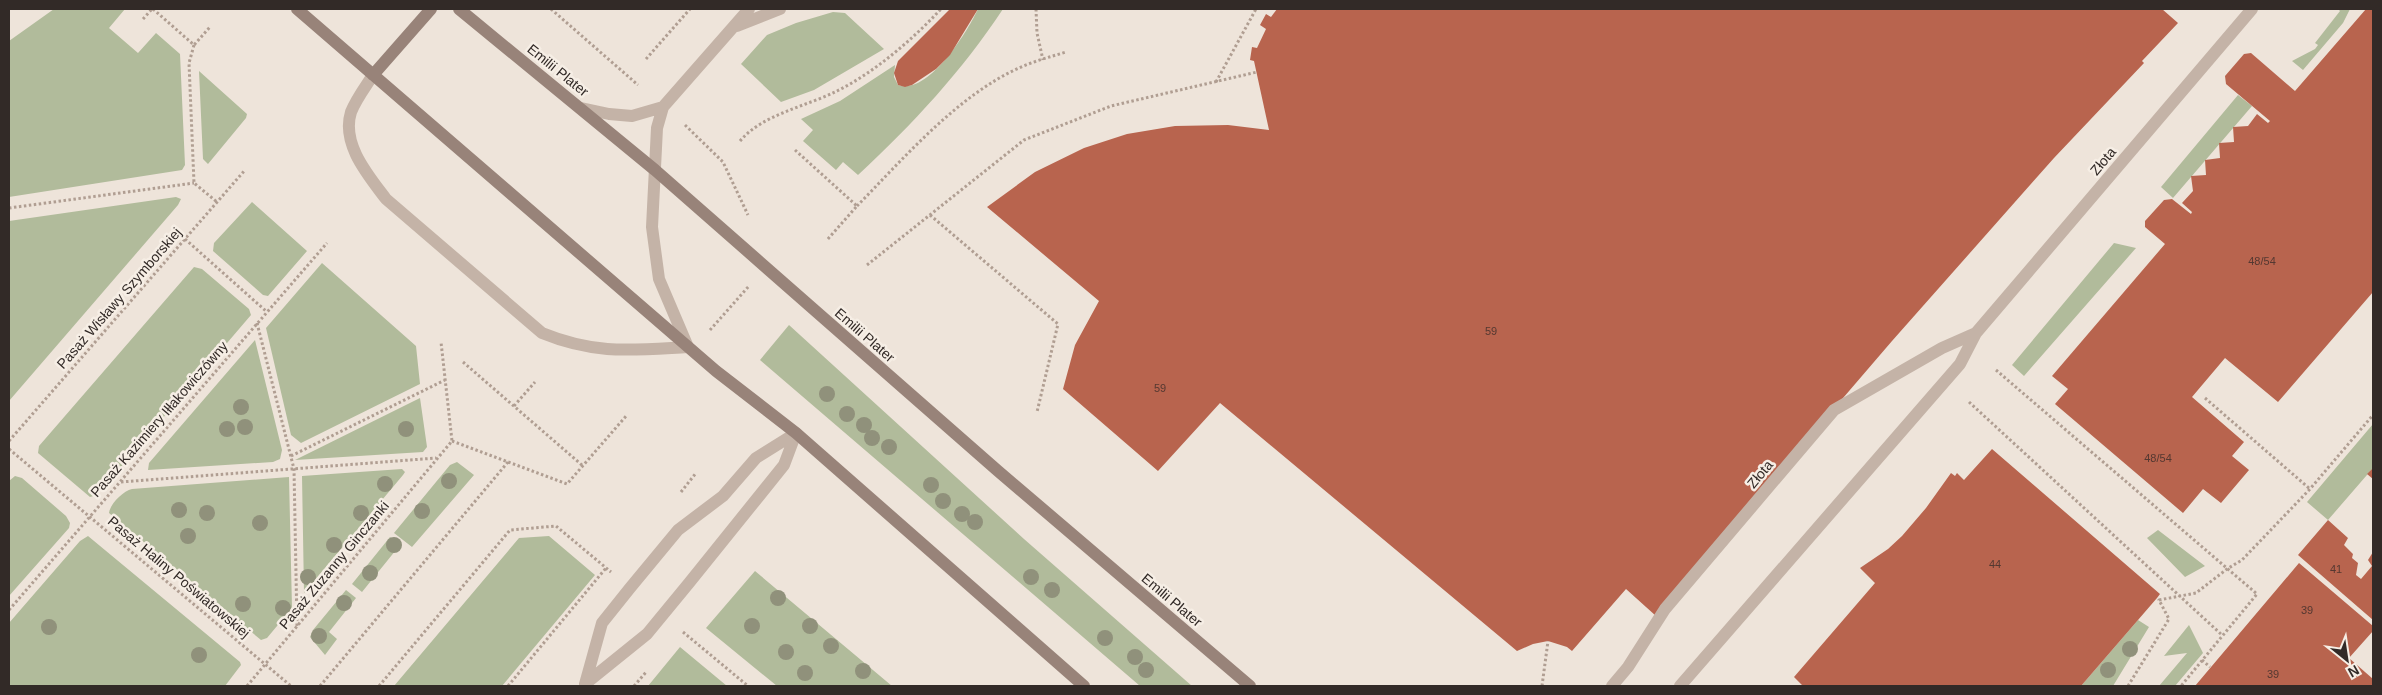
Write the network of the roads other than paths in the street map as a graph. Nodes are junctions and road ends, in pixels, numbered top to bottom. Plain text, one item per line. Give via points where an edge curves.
1 (297, 9) edge
2 (431, 9) edge
3 (459, 9) edge
4 (749, 9) edge
5 (780, 9) edge
6 (2252, 9) edge
7 (732, 27) junction
8 (374, 75) junction
9 (663, 107) junction
10 (582, 108) junction
11 (655, 170) junction
12 (1976, 332) junction
13 (688, 347) junction
14 (796, 433) junction
15 (584, 685) edge
16 (1084, 686) edge
17 (1250, 686) edge
18 (1612, 686) edge
19 (1680, 686) edge

1 - 8 street
2 - 8 street
3 - 10 street, Emilii Plater
4 - 7 street
5 - 7 street
6 - 12 street, Złota
7 - 9 street
8 - 13 street
8 - 13 street via 352,110 348,126 350,142 386,199 542,333 593,349
9 - 10 street via 632,116
9 - 11 street via 657,128
10 - 11 street, Emilii Plater
11 - 13 street via 652,227 659,279
11 - 17 street, Emilii Plater via 998,471
12 - 18 street, Złota via 1834,410 1665,609
12 - 19 street, Złota via 1960,364
13 - 14 street
14 - 15 street via 784,465 647,634
14 - 15 street via 756,458 723,496 678,530 602,623
14 - 16 street

